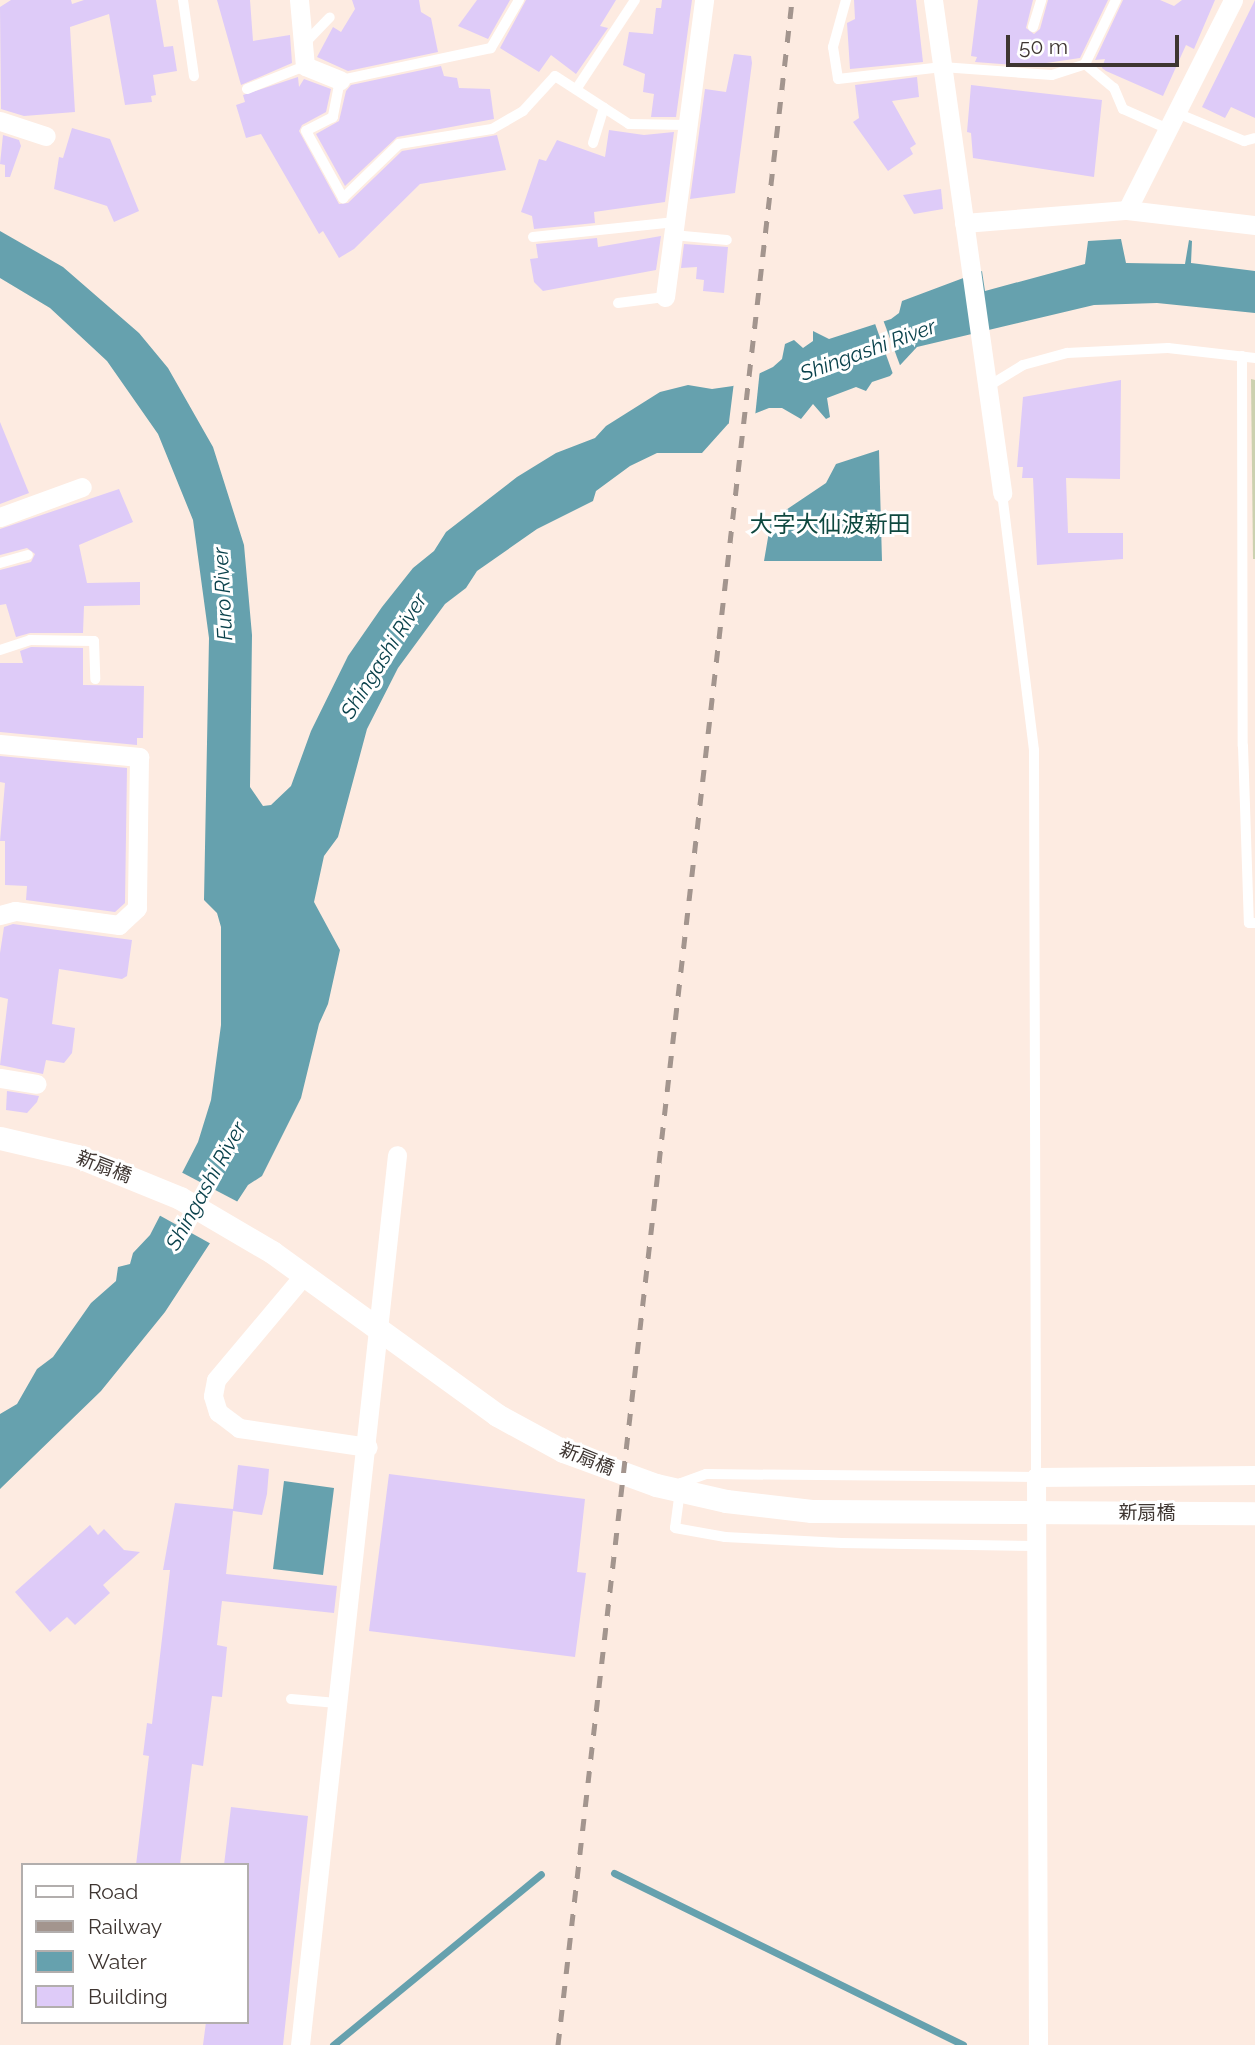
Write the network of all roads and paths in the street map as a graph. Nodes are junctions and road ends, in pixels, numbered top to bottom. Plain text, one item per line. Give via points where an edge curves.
1 (183, 0) edge
2 (299, 0) edge
3 (519, 0) edge
4 (635, 0) edge
5 (704, 0) edge
6 (846, 0) edge
7 (933, 0) edge
8 (1041, 0) edge
9 (1116, 0) edge
10 (1233, 0) edge
11 (330, 17) dead end
12 (1033, 27) dead end
13 (304, 45) junction
14 (1085, 64) junction
15 (305, 66) junction
16 (942, 67) junction
17 (194, 76) dead end
18 (340, 80) junction
19 (578, 88) junction
20 (247, 89) dead end
21 (604, 108) junction
22 (0, 121) edge
23 (1173, 121) junction
24 (687, 125) junction
25 (46, 136) dead end
26 (1255, 138) edge
27 (593, 143) dead end
28 (1127, 209) junction
29 (964, 223) junction
30 (1255, 225) edge
31 (674, 229) junction
32 (533, 237) dead end
33 (727, 240) dead end
34 (665, 297) joint
35 (618, 303) dead end
36 (1242, 356) junction
37 (1255, 358) edge
38 (986, 377) junction
39 (82, 487) dead end
40 (1002, 494) joint
41 (0, 517) edge
42 (28, 555) dead end
43 (0, 563) edge
44 (0, 650) edge
45 (95, 679) dead end
46 (0, 744) edge
47 (0, 915) edge
48 (1255, 923) edge
49 (0, 1078) edge
50 (37, 1084) dead end
51 (0, 1138) edge
52 (397, 1155) dead end
53 (304, 1275) junction
54 (368, 1447) junction
55 (1255, 1475) edge
56 (1036, 1477) junction
57 (1255, 1513) edge
58 (1036, 1546) junction
59 (291, 1699) dead end
60 (337, 1703) junction
61 (300, 2045) edge
62 (1038, 2045) edge

1 - 17 lane
2 - 13 street
3 - 18 lane via 491,48
4 - 19 lane
5 - 24 street
6 - 16 lane via 833,47 838,79
7 - 16 street
8 - 12 lane
9 - 14 lane
10 - 23 street
11 - 13 lane
13 - 15 street
14 - 16 lane via 1033,76
14 - 23 lane via 1114,88 1123,109
15 - 18 street
15 - 20 lane
16 - 29 street
18 - 19 lane via 333,117 306,131 343,198 398,144 492,129 523,111 555,76
19 - 21 lane
21 - 24 lane via 629,124
21 - 27 lane
22 - 25 street
23 - 26 lane via 1244,141
23 - 28 street
24 - 31 street
28 - 29 street
28 - 30 street
29 - 38 street
31 - 32 lane
31 - 33 lane
31 - 34 street
34 - 35 lane
36 - 37 lane
36 - 38 lane via 1168,348 1067,353
36 - 48 lane via 1243,746 1249,923
38 - 40 street
39 - 41 street
40 - 56 lane via 1034,750
42 - 43 lane
44 - 45 lane via 30,640 94,641
46 - 47 street via 139,757 137,908 119,925 15,911
49 - 50 street
51 - 53 street, 新扇橋 via 77,1156 180,1198
52 - 54 street
53 - 54 street via 223,1370 216,1380 214,1402 225,1420 239,1428
53 - 57 street, 新扇橋 via 496,1415 562,1451 691,1494 811,1511
54 - 60 street
55 - 56 street
56 - 58 street
56 - 58 lane via 706,1474 681,1483 675,1528 725,1537 842,1543
58 - 62 street
59 - 60 lane
60 - 61 street

